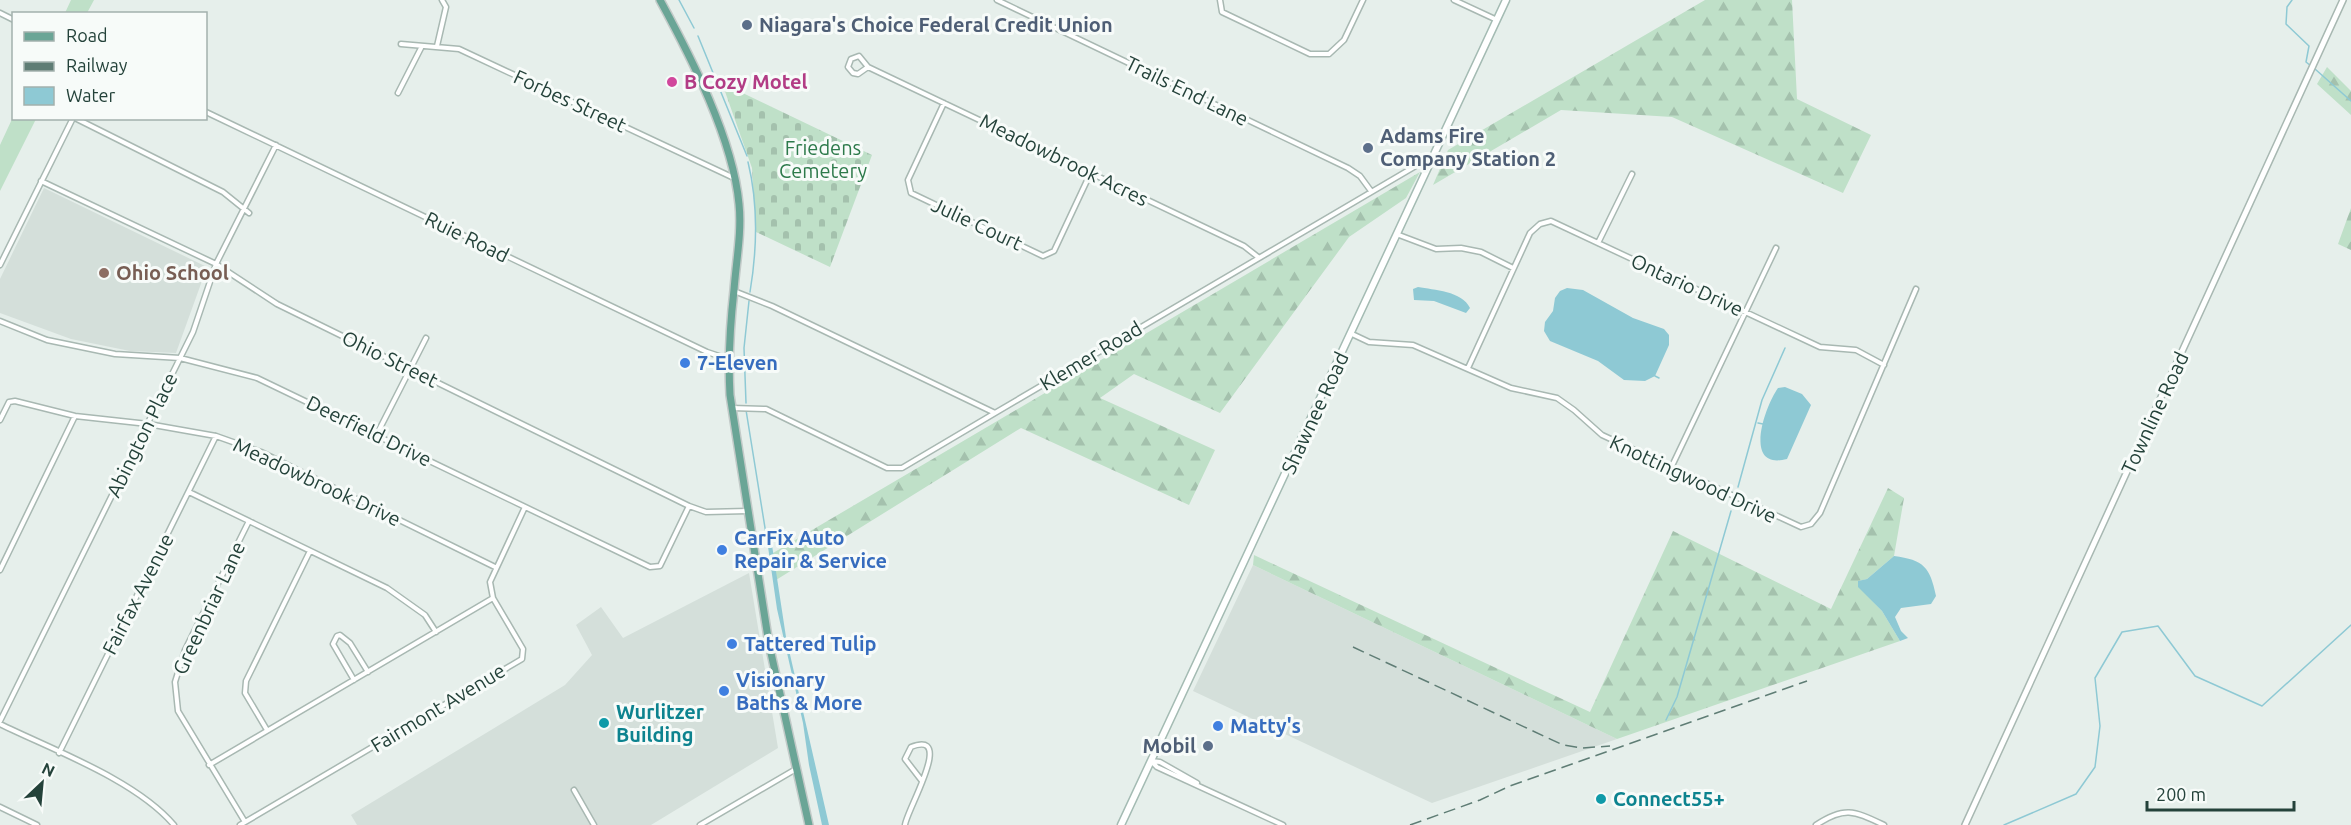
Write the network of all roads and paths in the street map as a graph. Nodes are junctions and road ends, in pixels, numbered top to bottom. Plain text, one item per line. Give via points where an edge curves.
1 (442, 0) edge
2 (660, 0) edge
3 (997, 0) edge
4 (1220, 0) edge
5 (1363, 0) edge
6 (1454, 0) edge
7 (1506, 0) edge
8 (2343, 0) edge
9 (1497, 20) junction
10 (401, 44) dead end
11 (437, 46) junction
12 (421, 48) junction
13 (868, 67) junction
14 (398, 93) dead end
15 (944, 103) junction
16 (207, 112) edge
17 (73, 120) edge
18 (78, 120) edge
19 (276, 145) junction
20 (1436, 154) junction
21 (1090, 172) junction
22 (1632, 174) dead end
23 (735, 178) junction
24 (41, 181) junction
25 (1371, 191) junction
26 (243, 210) junction
27 (249, 213) dead end
28 (1399, 234) junction
29 (1598, 243) junction
30 (1776, 248) dead end
31 (1258, 257) junction
32 (216, 264) junction
33 (0, 265) edge
34 (1513, 268) junction
35 (1917, 289) dead end
36 (734, 291) junction
37 (1746, 312) junction
38 (0, 321) edge
39 (1352, 334) junction
40 (426, 338) dead end
41 (180, 358) junction
42 (728, 359) junction
43 (1884, 364) junction
44 (1468, 368) junction
45 (411, 369) junction
46 (732, 408) junction
47 (995, 412) junction
48 (75, 416) junction
49 (0, 420) edge
50 (148, 424) junction
51 (377, 434) junction
52 (216, 436) junction
53 (1671, 468) junction
54 (189, 492) junction
55 (689, 506) junction
56 (525, 507) junction
57 (748, 511) junction
58 (249, 521) junction
59 (310, 551) junction
60 (495, 567) junction
61 (0, 570) edge
62 (493, 598) junction
63 (436, 632) junction
64 (368, 672) junction
65 (354, 680) junction
66 (0, 723) edge
67 (267, 730) junction
68 (59, 753) junction
69 (1151, 761) junction
70 (209, 765) junction
71 (796, 769) junction
72 (922, 781) junction
73 (574, 790) dead end
74 (0, 807) edge
75 (245, 822) junction
76 (37, 825) edge
77 (174, 825) edge
78 (240, 825) edge
79 (594, 825) edge
80 (700, 825) edge
81 (809, 825) edge
82 (905, 825) edge
83 (1121, 825) edge
84 (1283, 825) edge
85 (1816, 825) edge
86 (1884, 825) edge
87 (1965, 825) edge

1 - 11 street via 446,7
2 - 23 main road via 691,61 727,148
3 - 25 street, Trails End Lane via 1348,168
4 - 5 street via 1222,12 1310,54 1329,54 1344,40
6 - 9 street
7 - 9 main road, Shawnee Road
8 - 87 street, Townline Road
9 - 20 main road, Shawnee Road
10 - 12 street, Forbes Street
11 - 12 street, Forbes Street
11 - 23 street, Forbes Street via 459,49
12 - 14 street
13 - 13 street, Meadowbrook Acres via 859,56 851,59 848,67 858,74
13 - 15 street, Meadowbrook Acres
15 - 21 street, Meadowbrook Acres
15 - 21 street, Julie Court via 908,180 911,193 1042,256 1054,251
16 - 19 street, Ruie Road
17 - 24 street
18 - 26 street via 223,192
19 - 26 street, Abington Place
19 - 42 street, Ruie Road
20 - 25 street, Klemer Road
20 - 28 main road, Shawnee Road
21 - 31 street, Meadowbrook Acres via 1244,246
22 - 29 street
23 - 36 main road via 739,232
24 - 32 street, Ohio Street
24 - 33 street
25 - 31 street, Klemer Road
26 - 27 street
26 - 32 street, Abington Place
28 - 34 street via 1436,249 1481,252
28 - 39 main road, Shawnee Road
29 - 34 street, Ontario Drive via 1551,221 1540,224 1530,233
29 - 37 street, Ontario Drive
30 - 37 street
31 - 47 street, Klemer Road
32 - 41 street, Abington Place
32 - 45 street, Ohio Street via 277,304
34 - 44 street, Ontario Drive
35 - 43 street
36 - 42 main road
36 - 47 street
37 - 43 street, Ontario Drive via 1821,347 1856,350
37 - 53 street
38 - 41 street, Deerfield Drive via 47,340 115,354
39 - 44 street, Knottingwood Drive via 1369,342 1413,345
39 - 69 main road, Shawnee Road
40 - 45 street
41 - 50 street, Abington Place
41 - 51 street, Deerfield Drive via 257,378
42 - 46 main road
43 - 53 street, Knottingwood Drive via 1820,513 1807,526 1794,526
44 - 53 street, Knottingwood Drive via 1511,388 1557,398 1602,435
45 - 51 street
45 - 55 street, Ohio Street
46 - 47 street, Klemer Road via 766,409 887,468 902,468
46 - 57 main road
48 - 49 street, Meadowbrook Drive via 15,401 9,402
48 - 50 street, Meadowbrook Drive
48 - 61 street
50 - 52 street, Meadowbrook Drive
50 - 66 street, Abington Place
51 - 56 street, Deerfield Drive
52 - 54 street, Fairfax Avenue
52 - 60 street, Meadowbrook Drive via 261,452
54 - 58 street
54 - 68 street, Fairfax Avenue
55 - 56 street, Deerfield Drive via 660,566 650,567
55 - 57 street, Ohio Street via 706,512
56 - 60 street
57 - 71 main road via 769,644
58 - 59 street
58 - 70 street, Greenbriar Lane via 185,650 175,682 178,711
59 - 63 street via 407,600 425,615
59 - 67 street via 246,681 245,693
60 - 62 street via 490,582
62 - 63 street
62 - 75 street, Fairmont Avenue via 523,649 522,659
63 - 64 street
64 - 65 street
64 - 65 street via 347,639 337,636 333,644
65 - 67 street
66 - 68 street
67 - 70 street
68 - 77 street via 117,781
69 - 83 main road, Shawnee Road
69 - 84 street
70 - 75 street, Greenbriar Lane
71 - 80 street
71 - 81 main road
72 - 72 street via 932,759 930,750 917,745 910,747 906,759
72 - 82 street
73 - 79 street
74 - 76 street
75 - 78 street, Fairmont Avenue
85 - 86 street via 1836,813 1849,811

